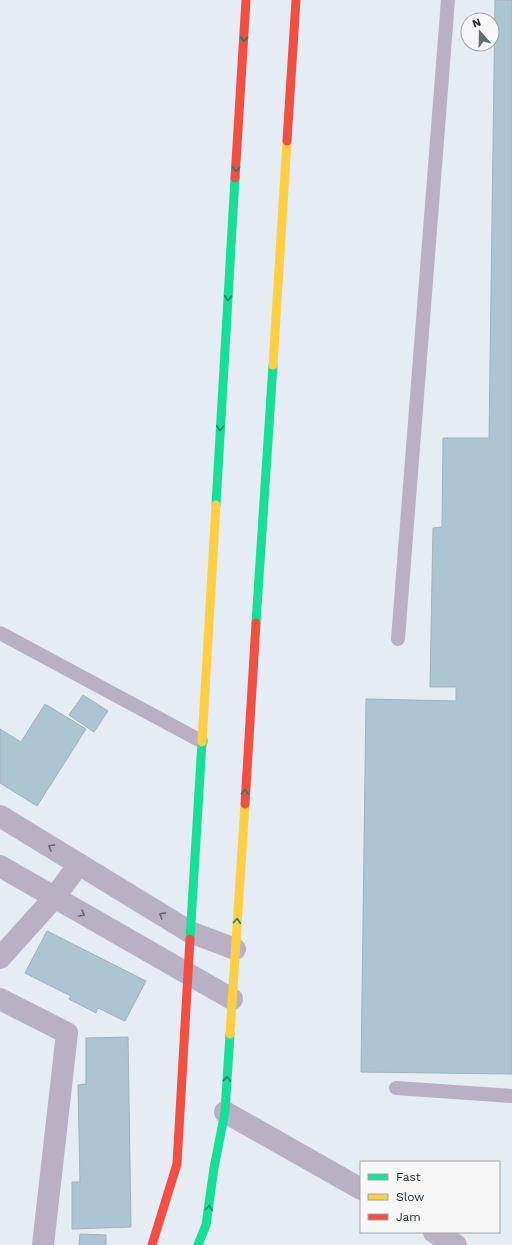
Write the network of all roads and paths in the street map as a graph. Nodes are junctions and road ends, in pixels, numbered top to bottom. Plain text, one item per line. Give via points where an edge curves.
1 (246, 0) edge
2 (296, 0) edge
3 (448, 0) edge
4 (0, 632) edge
5 (398, 639) dead end
6 (201, 741) junction
7 (0, 816) edge
8 (79, 864) junction
9 (0, 866) edge
10 (54, 898) junction
11 (190, 932) junction
12 (235, 949) junction
13 (0, 958) edge
14 (188, 975) junction
15 (0, 999) edge
16 (232, 999) junction
17 (396, 1088) dead end
18 (512, 1096) edge
19 (225, 1112) junction
20 (360, 1189) edge
21 (436, 1233) edge
22 (43, 1245) edge
23 (152, 1245) edge
24 (198, 1245) edge
25 (456, 1245) edge

1 -> 6 street
12 -> 2 street
3 - 5 lane
4 - 6 lane
6 - 11 street
8 -> 7 street
8 - 10 street
11 -> 8 street
9 - 10 street
10 - 13 street
10 -> 14 street
11 - 12 street
11 - 14 street
12 - 16 street
14 - 16 street
14 - 23 street via 177,1164
15 - 22 street via 66,1033
19 -> 16 street
17 - 18 lane
19 - 20 street
24 -> 19 street via 206,1225
21 - 25 street

